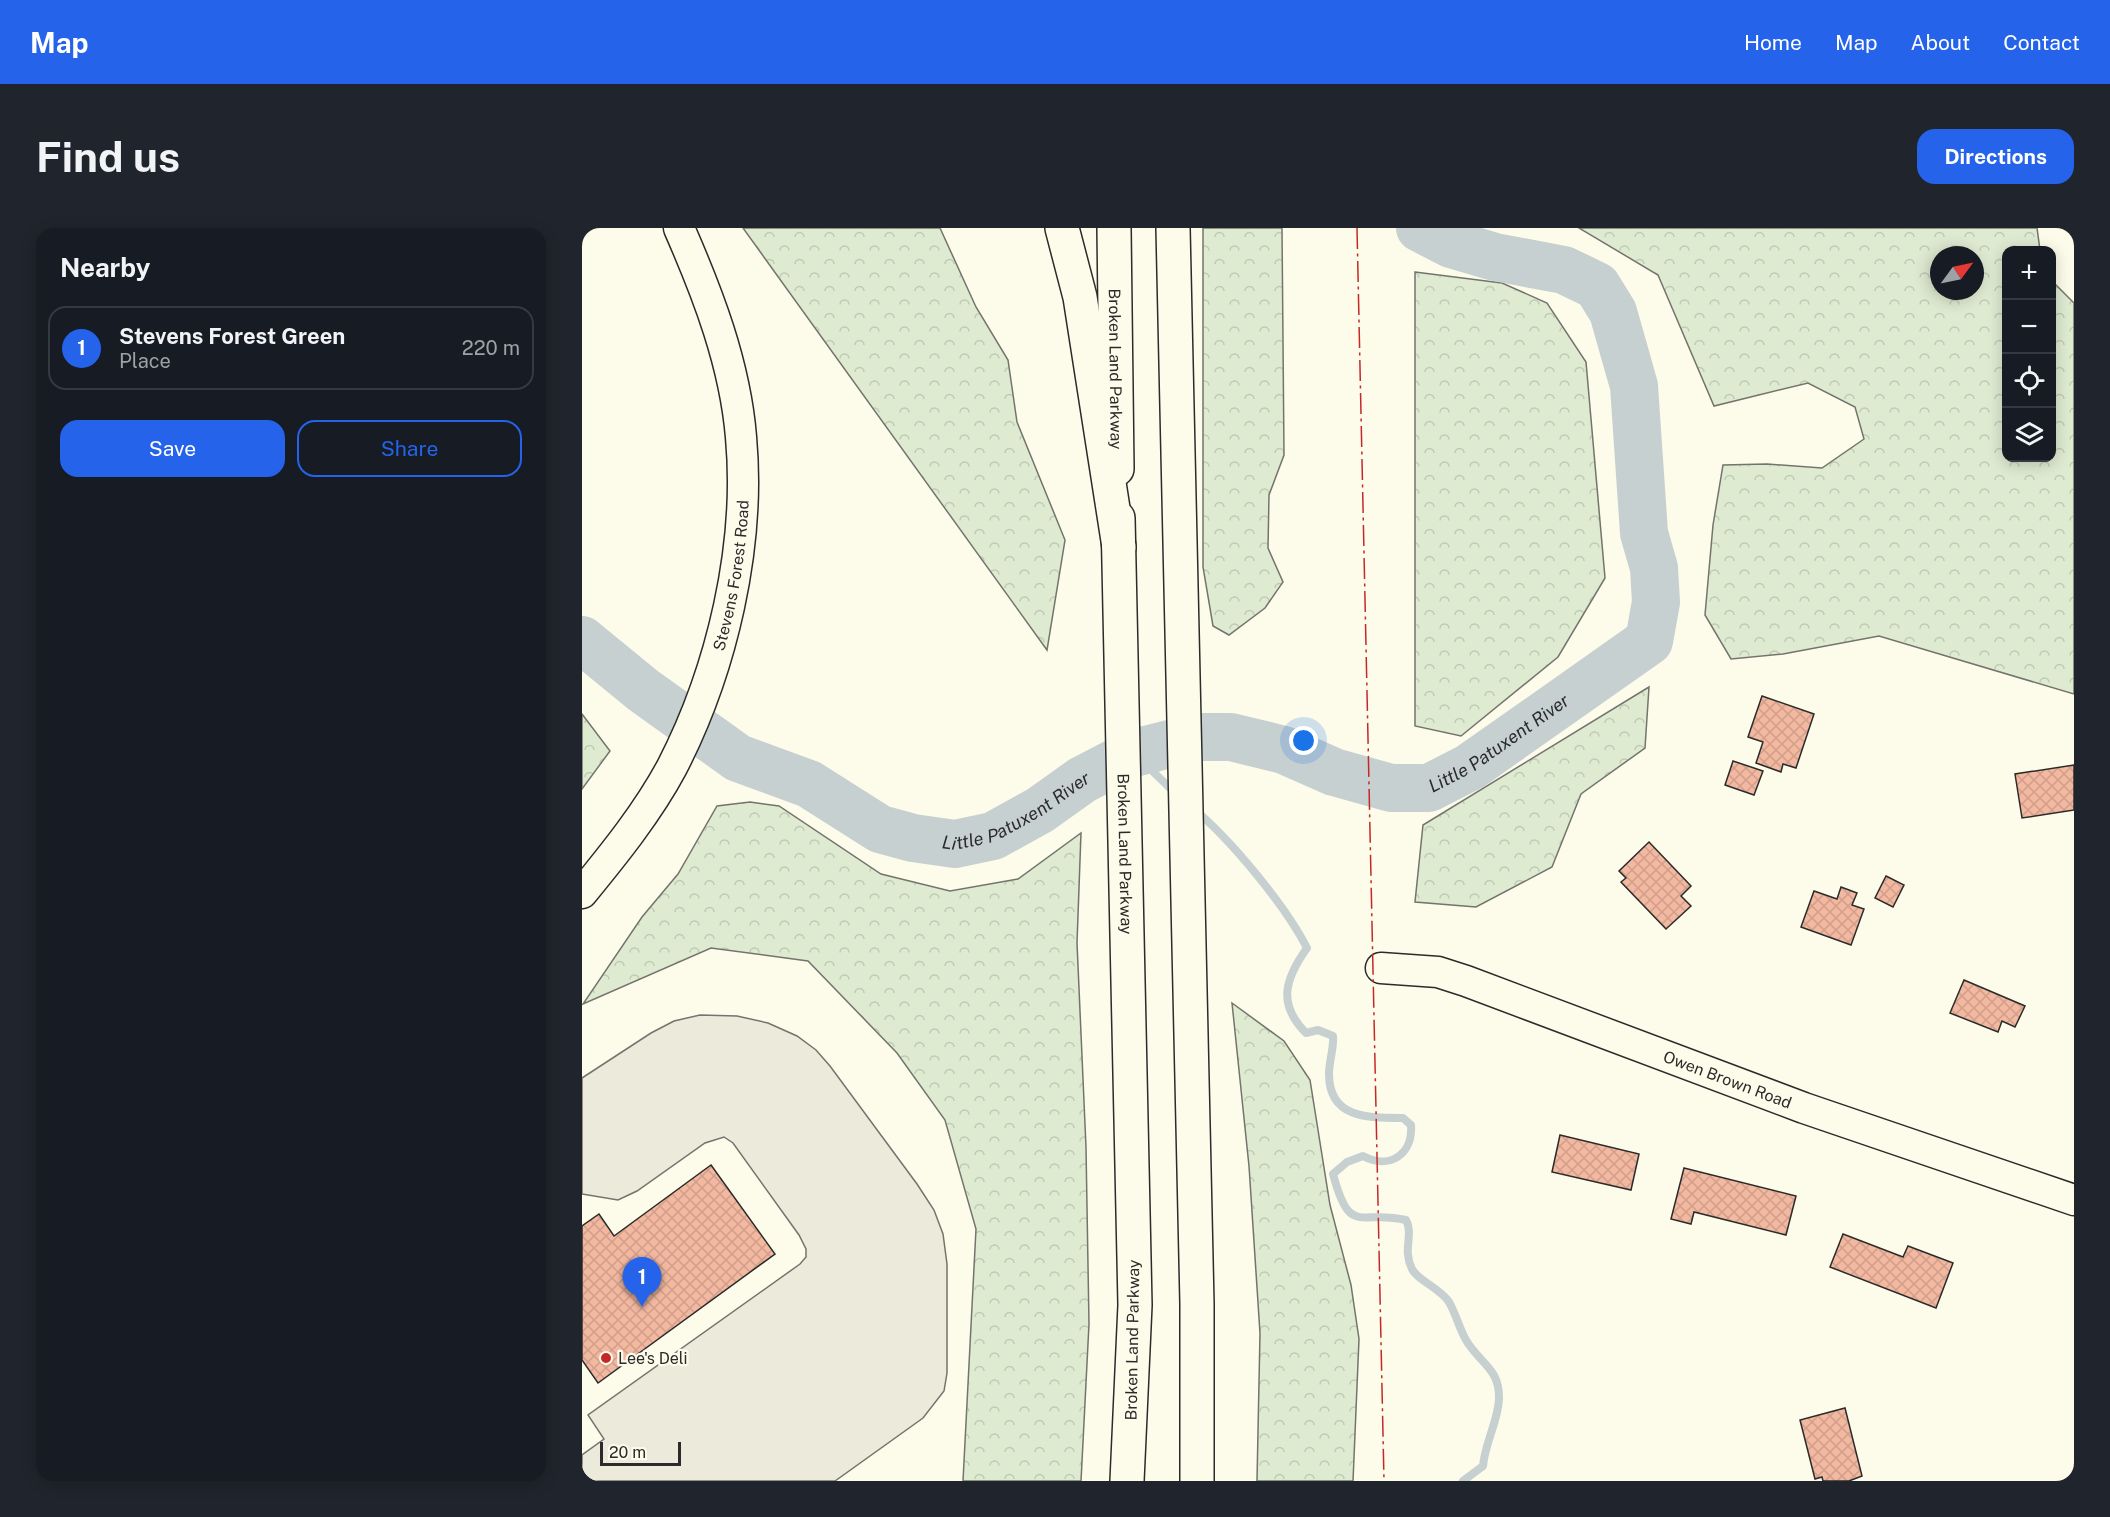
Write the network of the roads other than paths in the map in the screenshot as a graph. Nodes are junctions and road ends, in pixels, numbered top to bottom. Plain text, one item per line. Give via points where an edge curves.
1 (679, 228) edge
2 (1062, 228) edge
3 (1114, 228) edge
4 (1173, 228) edge
5 (1119, 547) junction
6 (582, 893) edge
7 (1381, 968) dead end
8 (2074, 1200) edge
9 (1127, 1481) edge
10 (1197, 1481) edge

1 - 6 street, Stevens Forest Road via 714,313 736,402 741,437 740,539 715,664 695,717 671,769
2 - 5 main road via 1080,297
3 - 5 main road, Broken Land Parkway
4 - 10 main road via 1197,1304
5 - 9 main road, Broken Land Parkway via 1135,1305
7 - 8 street, Owen Brown Road via 1438,972 1466,981 1804,1108

